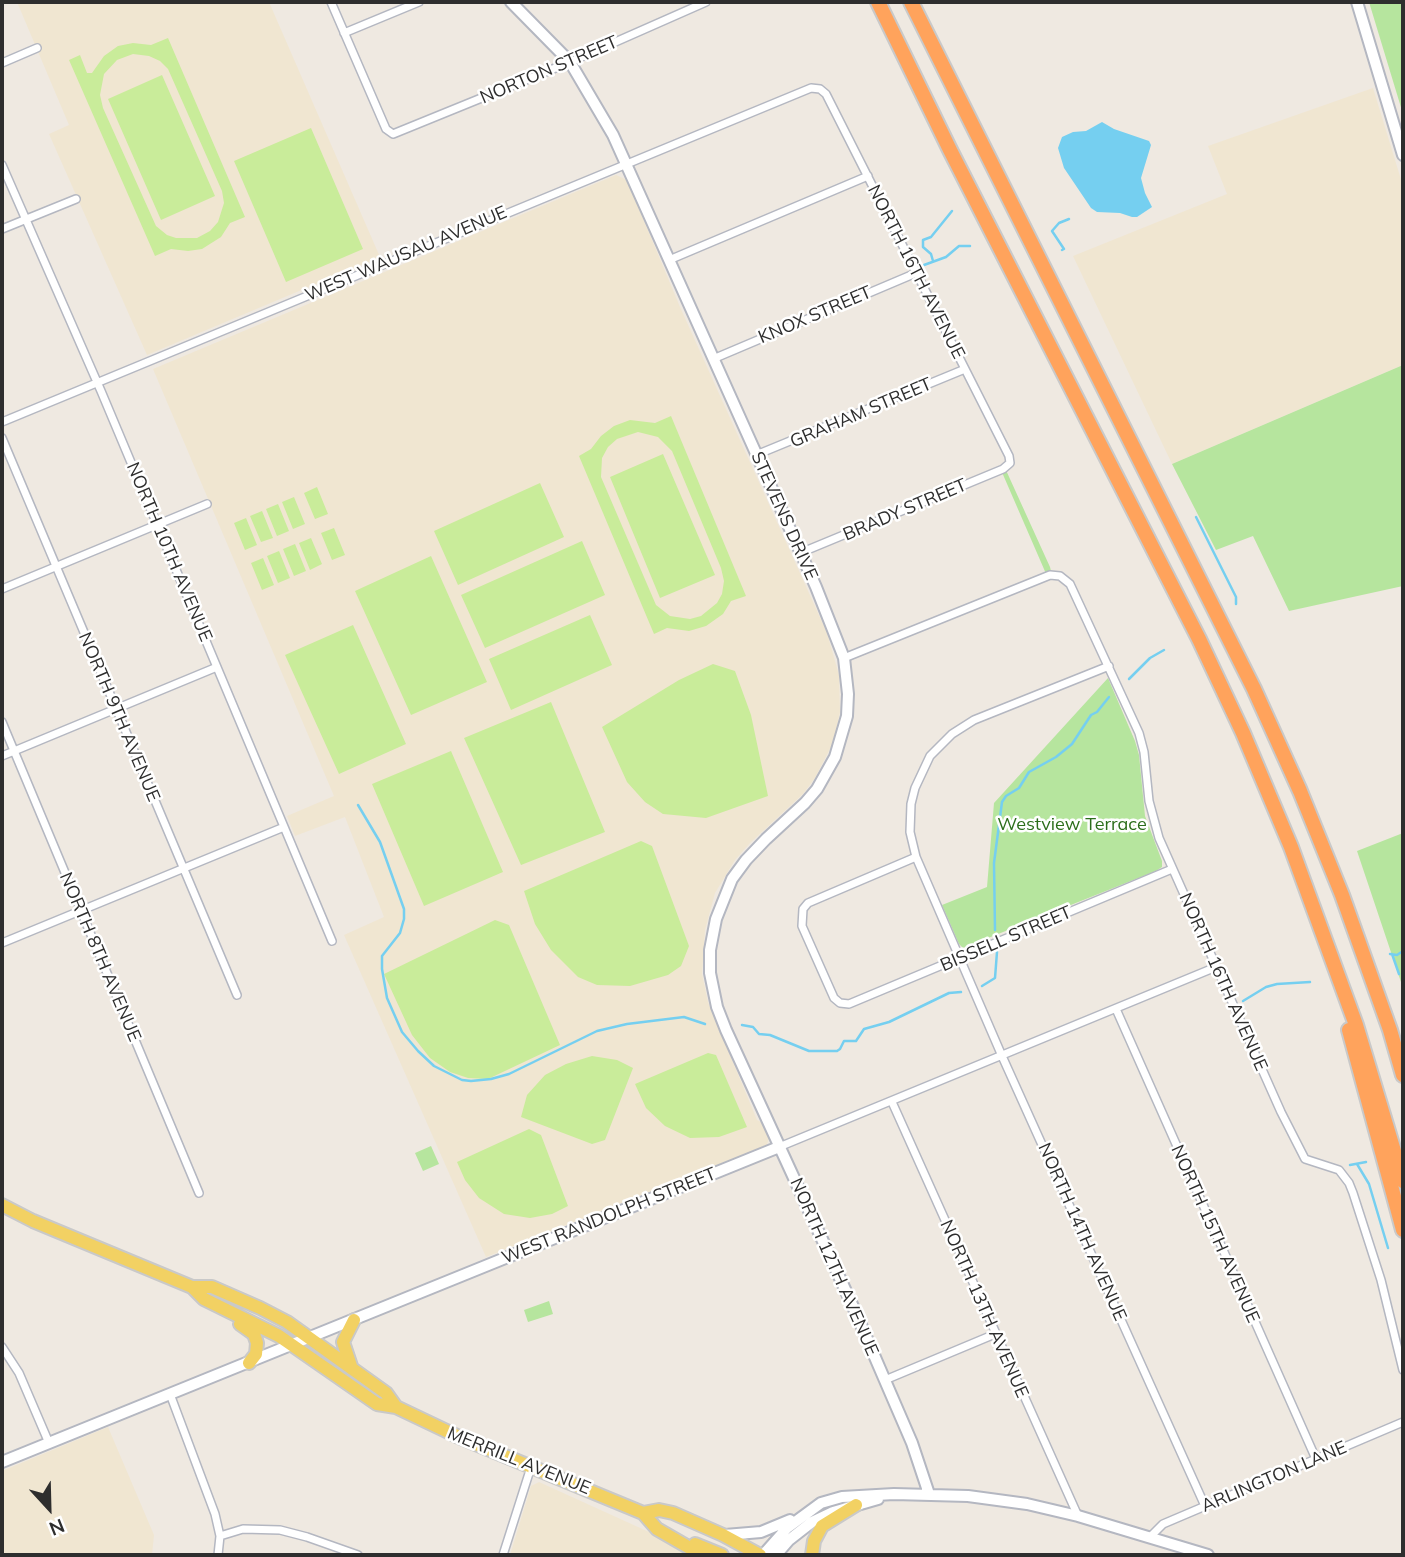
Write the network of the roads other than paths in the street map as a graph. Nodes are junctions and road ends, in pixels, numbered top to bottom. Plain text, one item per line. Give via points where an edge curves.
1 (331, 2) edge
2 (419, 2) edge
3 (510, 2) edge
4 (706, 2) edge
5 (870, 2) edge
6 (878, 2) edge
7 (911, 2) edge
8 (922, 2) edge
9 (1357, 2) edge
10 (344, 33) junction
11 (37, 48) dead end
12 (941, 60) junction
13 (570, 62) junction
14 (2, 63) edge
15 (910, 68) junction
16 (811, 88) joint
17 (1403, 155) edge
18 (626, 163) junction
19 (2, 165) edge
20 (868, 176) junction
21 (76, 199) dead end
22 (25, 219) junction
23 (2, 229) edge
24 (669, 260) junction
25 (916, 273) junction
26 (713, 359) junction
27 (965, 369) junction
28 (97, 383) junction
29 (2, 422) edge
30 (2, 438) edge
31 (756, 455) junction
32 (1009, 466) joint
33 (207, 504) dead end
34 (156, 525) junction
35 (800, 553) junction
36 (56, 567) junction
37 (2, 589) edge
38 (844, 659) junction
39 (1109, 666) junction
40 (217, 667) junction
41 (116, 709) junction
42 (2, 722) edge
43 (15, 751) junction
44 (2, 757) edge
45 (284, 827) junction
46 (916, 857) junction
47 (183, 869) junction
48 (1172, 869) junction
49 (81, 910) junction
50 (1322, 930) junction
51 (332, 941) dead end
52 (2, 943) edge
53 (960, 958) junction
54 (1216, 967) junction
55 (237, 995) dead end
56 (1116, 1009) junction
57 (1390, 1030) junction
58 (732, 1042) joint
59 (1003, 1056) junction
60 (1403, 1068) edge
61 (1403, 1075) edge
62 (892, 1102) junction
63 (779, 1147) junction
64 (1403, 1181) edge
65 (199, 1193) dead end
66 (2, 1205) edge
67 (1403, 1230) edge
68 (192, 1287) junction
69 (221, 1308) junction
70 (354, 1320) junction
71 (995, 1334) junction
72 (310, 1339) junction
73 (293, 1346) junction
74 (2, 1347) edge
75 (249, 1363) junction
76 (352, 1369) junction
77 (1403, 1370) edge
78 (885, 1380) junction
79 (170, 1394) junction
80 (396, 1407) junction
81 (1403, 1422) edge
82 (49, 1443) junction
83 (1316, 1459) junction
84 (2, 1462) edge
85 (531, 1467) junction
86 (894, 1494) junction
87 (929, 1494) junction
88 (856, 1505) junction
89 (1205, 1506) junction
90 (808, 1511) junction
91 (643, 1513) junction
92 (1078, 1516) junction
93 (659, 1530) junction
94 (723, 1535) junction
95 (220, 1536) junction
96 (1149, 1538) junction
97 (218, 1555) edge
98 (358, 1555) edge
99 (503, 1555) edge
100 (702, 1555) edge
101 (722, 1555) edge
102 (762, 1555) edge
103 (776, 1555) edge
104 (812, 1555) edge
105 (1208, 1555) edge

1 - 10 street
2 - 10 street
3 - 13 street, STEVENS DRIVE
4 - 13 street, NORTON STREET
5 - 15 highway
6 - 15 highway
7 - 12 highway
8 - 12 highway
9 - 17 street
10 - 13 street, NORTON STREET via 391,134
11 - 14 street
12 - 57 highway via 1254,689 1339,887
13 - 18 street, STEVENS DRIVE
15 - 50 highway via 1219,681
16 - 18 street, WEST WAUSAU AVENUE
16 - 20 street, NORTH 16TH AVENUE via 826,94
18 - 24 street, STEVENS DRIVE
18 - 28 street, WEST WAUSAU AVENUE
19 - 22 street, NORTH 10TH AVENUE
20 - 24 street
20 - 25 street, NORTH 16TH AVENUE
21 - 22 street
22 - 23 street
22 - 28 street, NORTH 10TH AVENUE
24 - 26 street, STEVENS DRIVE
25 - 26 street, KNOX STREET
25 - 27 street, NORTH 16TH AVENUE
26 - 31 street, STEVENS DRIVE
27 - 31 street, GRAHAM STREET
27 - 32 street, NORTH 16TH AVENUE via 1009,456
28 - 29 street, WEST WAUSAU AVENUE
28 - 34 street, NORTH 10TH AVENUE
30 - 36 street, NORTH 9TH AVENUE
31 - 35 street, STEVENS DRIVE
32 - 35 street, BRADY STREET
33 - 34 street
34 - 36 street
34 - 40 street, NORTH 10TH AVENUE
35 - 38 street, STEVENS DRIVE
36 - 37 street
36 - 41 street, NORTH 9TH AVENUE
38 - 39 street, NORTH 16TH AVENUE via 1049,575 1060,576 1074,591
38 - 58 street, STEVENS DRIVE via 847,716 829,772 805,803 746,860 719,909 710,973
39 - 46 street, NORTH 14TH AVENUE via 974,720 942,743 924,766 913,795 910,832
39 - 48 street, NORTH 16TH AVENUE via 1139,733 1152,813
40 - 41 street
40 - 45 street, NORTH 10TH AVENUE
41 - 43 street
41 - 47 street, NORTH 9TH AVENUE
42 - 43 street, NORTH 8TH AVENUE
43 - 44 street
43 - 49 street, NORTH 8TH AVENUE
45 - 47 street
45 - 51 street, NORTH 10TH AVENUE
46 - 53 street, NORTH 14TH AVENUE
46 - 53 street, BISSELL STREET via 808,903 802,926 840,1003 849,1004
47 - 49 street
47 - 55 street, NORTH 9TH AVENUE
48 - 53 street, BISSELL STREET
48 - 54 street, NORTH 16TH AVENUE
49 - 52 street
49 - 65 street, NORTH 8TH AVENUE
50 - 64 highway
50 - 67 highway
53 - 59 street, NORTH 14TH AVENUE
54 - 56 street, WEST RANDOLPH STREET
54 - 77 street, NORTH 16TH AVENUE via 1301,1154 1339,1171 1349,1183 1381,1280
56 - 59 street, WEST RANDOLPH STREET
56 - 83 street, NORTH 15TH AVENUE
57 - 60 highway
57 - 61 highway
58 - 63 street, NORTH 12TH AVENUE
59 - 62 street, WEST RANDOLPH STREET
59 - 89 street, NORTH 14TH AVENUE
62 - 63 street, WEST RANDOLPH STREET
62 - 71 street, NORTH 13TH AVENUE
63 - 70 street, WEST RANDOLPH STREET
63 - 78 street, NORTH 12TH AVENUE
66 - 68 main road, MERRILL AVENUE
68 - 69 main road, MERRILL AVENUE
68 - 72 main road, MERRILL AVENUE via 216,1289 287,1322
69 - 73 main road, MERRILL AVENUE
69 - 75 main road via 254,1334 256,1354
70 - 72 street, WEST RANDOLPH STREET
70 - 76 main road via 343,1345
71 - 78 street
71 - 92 street, NORTH 13TH AVENUE
72 - 73 street, WEST RANDOLPH STREET
72 - 76 main road, MERRILL AVENUE
73 - 75 street, WEST RANDOLPH STREET
73 - 80 main road, MERRILL AVENUE via 372,1402
74 - 82 street via 13,1361
75 - 79 street, WEST RANDOLPH STREET
76 - 80 main road, MERRILL AVENUE via 388,1394
78 - 87 street, NORTH 12TH AVENUE
79 - 82 street, WEST RANDOLPH STREET
79 - 95 street
80 - 85 main road, MERRILL AVENUE
81 - 83 street, ARLINGTON LANE
82 - 84 street, WEST RANDOLPH STREET
83 - 89 street, ARLINGTON LANE
85 - 91 main road, MERRILL AVENUE
85 - 99 street
86 - 87 street, MERRILL AVENUE
86 - 88 street, MERRILL AVENUE
86 - 90 street, MERRILL AVENUE via 842,1497
87 - 92 street, MERRILL AVENUE via 1010,1501
88 - 103 street, MERRILL AVENUE via 807,1525
88 - 104 main road via 822,1526
89 - 96 street, ARLINGTON LANE via 1163,1524
90 - 94 street via 765,1532
90 - 102 street, MERRILL AVENUE
91 - 93 main road, MERRILL AVENUE
91 - 94 main road, MERRILL AVENUE via 668,1512
92 - 96 street, MERRILL AVENUE
93 - 100 main road, MERRILL AVENUE
93 - 101 main road
94 - 102 main road, MERRILL AVENUE
95 - 97 street
95 - 98 street via 243,1529 279,1530
96 - 105 street, MERRILL AVENUE

